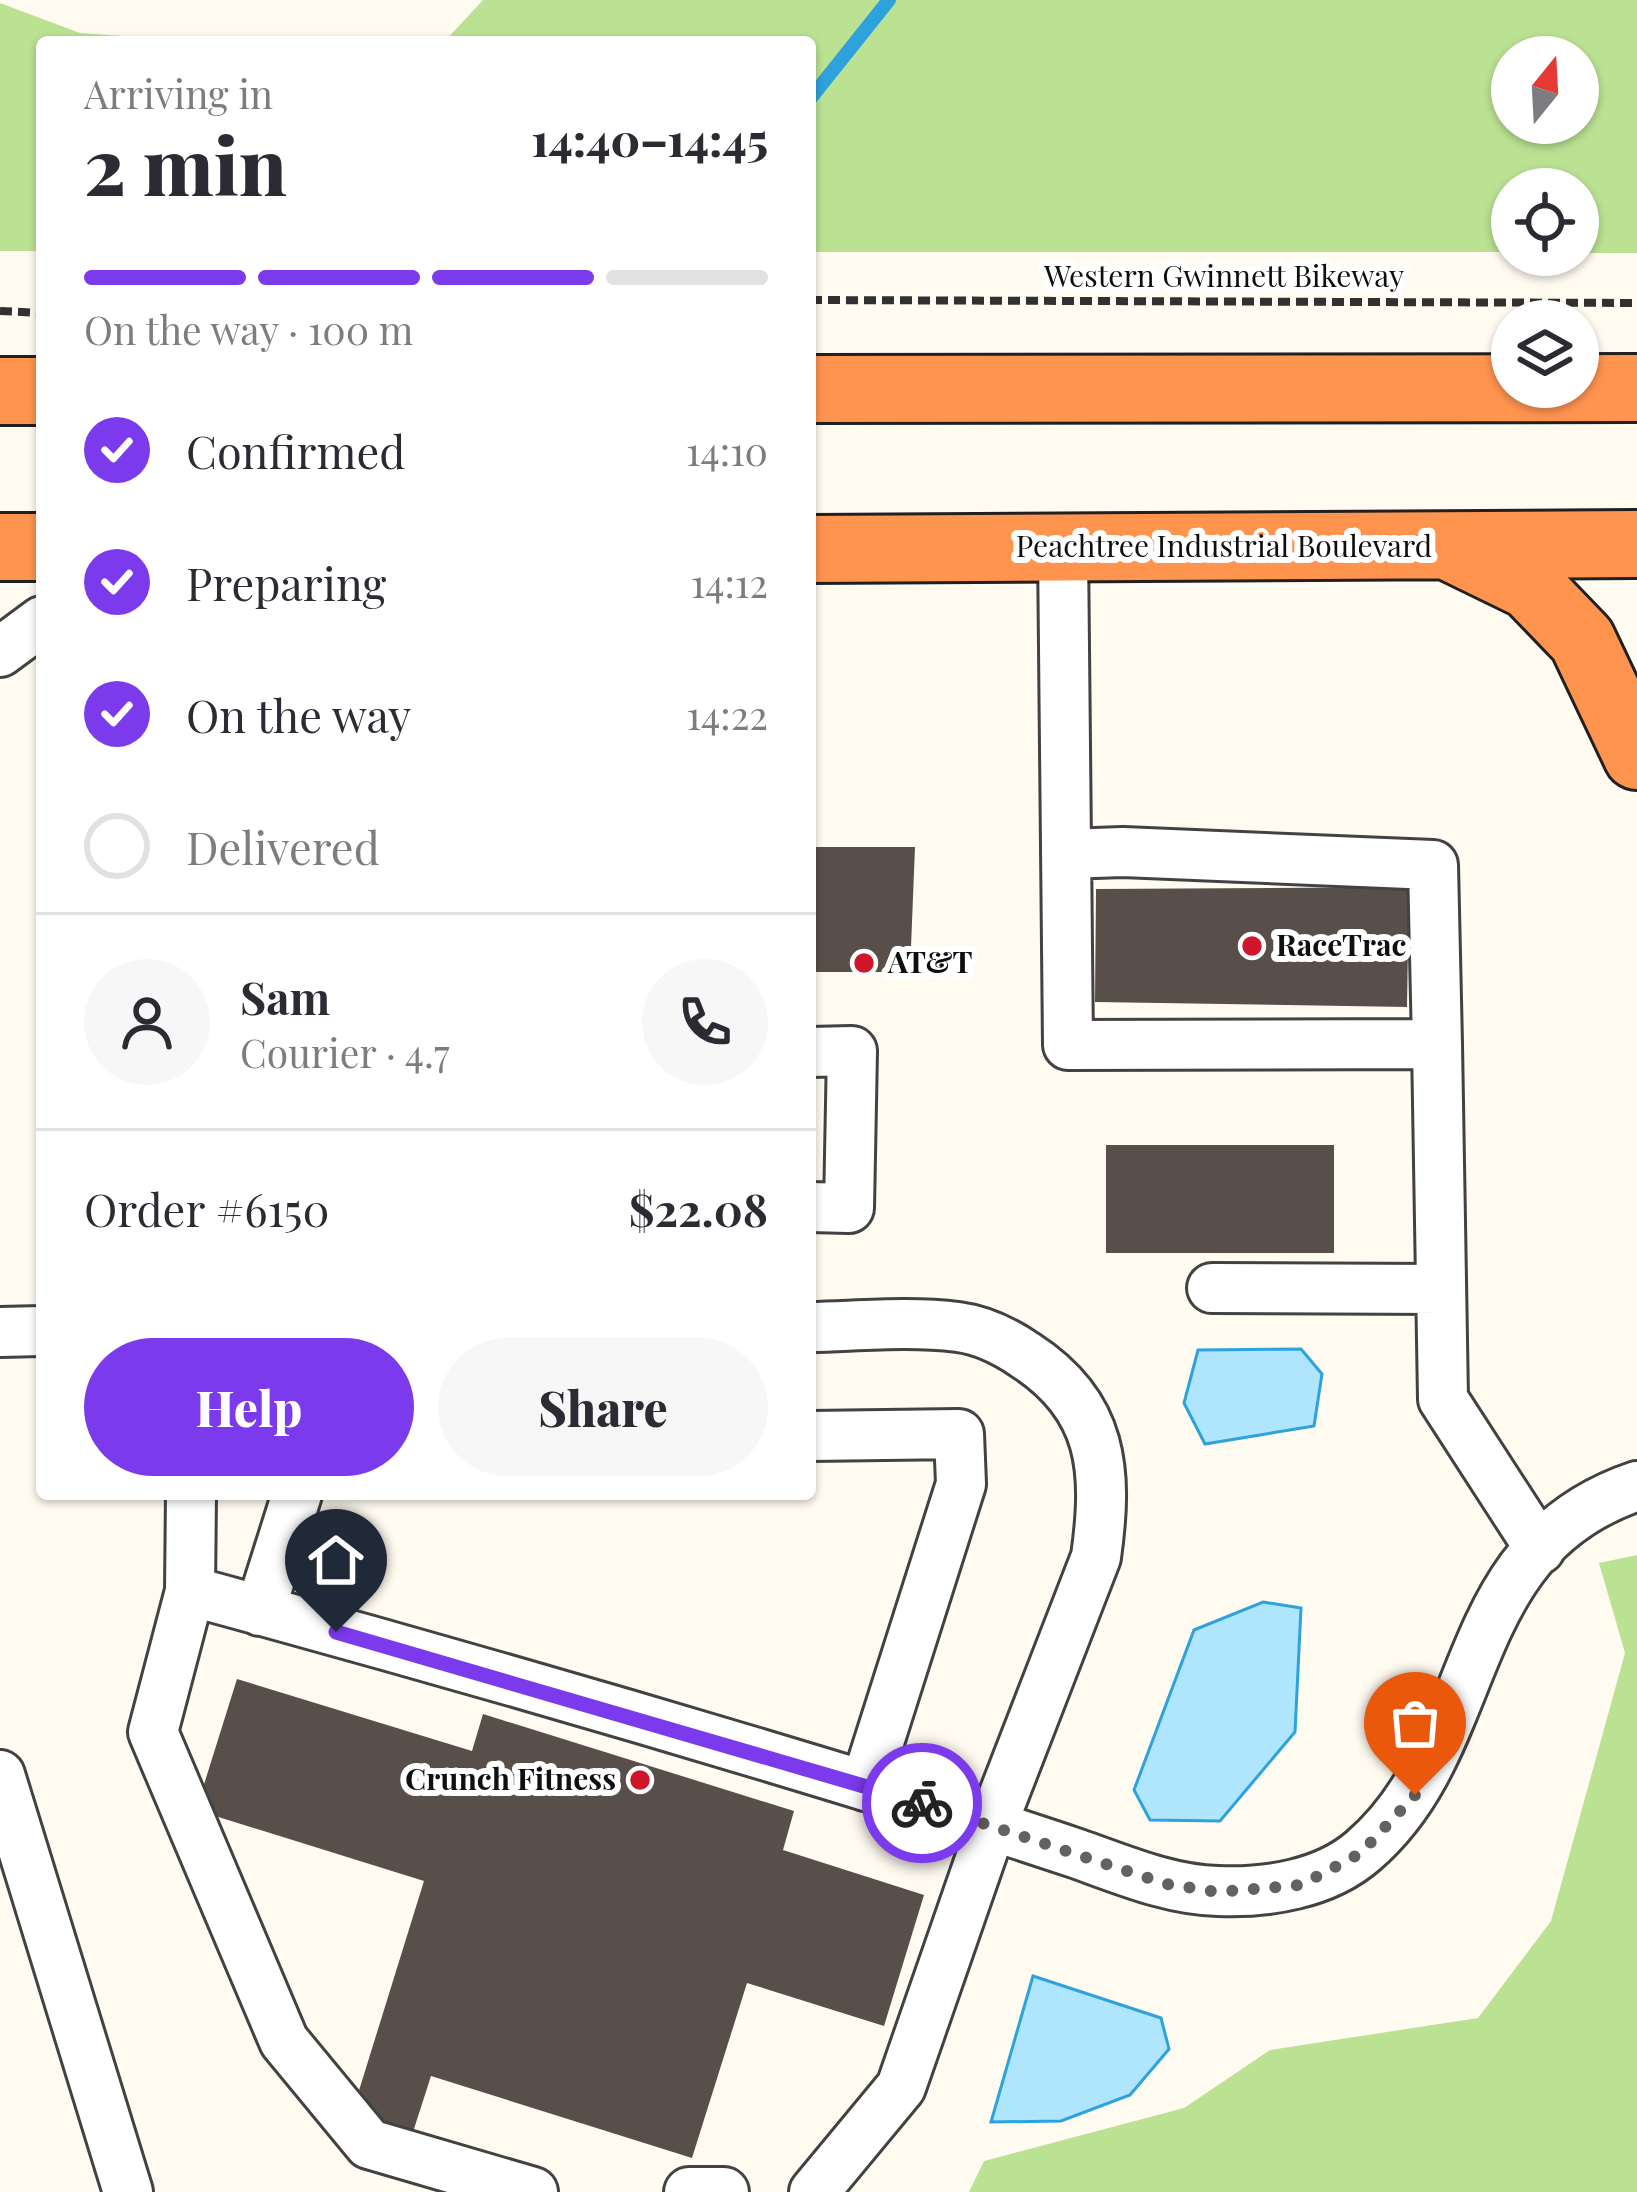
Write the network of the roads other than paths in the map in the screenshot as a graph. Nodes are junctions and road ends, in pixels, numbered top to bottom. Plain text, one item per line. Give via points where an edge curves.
1 (1637, 388) edge
2 (816, 389) edge
3 (0, 391) edge
4 (36, 391) edge
5 (1637, 544) edge
6 (1445, 545) junction
7 (0, 547) edge
8 (36, 547) edge
9 (1063, 548) junction
10 (816, 549) edge
11 (36, 625) edge
12 (0, 652) edge
13 (1637, 757) edge
14 (1066, 854) junction
15 (1437, 1044) junction
16 (816, 1052) edge
17 (816, 1208) edge
18 (1212, 1288) dead end
19 (1441, 1289) junction
20 (816, 1327) edge
21 (36, 1331) edge
22 (0, 1332) edge
23 (816, 1436) edge
24 (1637, 1486) edge
25 (191, 1500) edge
26 (296, 1500) edge
27 (1540, 1549) junction
28 (190, 1591) junction
29 (260, 1611) junction
30 (0, 1774) edge
31 (865, 1786) junction
32 (992, 1825) junction
33 (128, 2192) edge
34 (532, 2192) edge
35 (688, 2192) edge
36 (724, 2192) edge
37 (814, 2192) edge

1 - 2 highway
3 - 4 highway
5 - 6 highway, Peachtree Industrial Boulevard
6 - 9 highway, Peachtree Industrial Boulevard
6 - 13 highway via 1530,586 1582,640
7 - 8 highway
9 - 10 highway, Peachtree Industrial Boulevard
9 - 14 lane
11 - 12 lane
14 - 15 lane via 1433,865
14 - 15 lane via 1067,1046
15 - 19 lane
16 - 17 lane via 852,1052 849,1208
18 - 19 lane
19 - 27 lane via 1442,1399
20 - 32 lane via 961,1327 1007,1342 1048,1370 1085,1413 1102,1514 1096,1557
21 - 22 lane
23 - 31 lane via 958,1434 961,1484
24 - 27 lane via 1558,1526
25 - 28 lane
26 - 29 lane
27 - 32 lane via 1494,1609 1415,1795 1361,1853 1301,1885 1218,1892 1166,1884
28 - 29 lane
28 - 34 lane via 153,1732 284,2041 369,2144
29 - 31 lane
30 - 33 lane
31 - 32 lane
32 - 37 lane via 901,2087
35 - 36 lane

